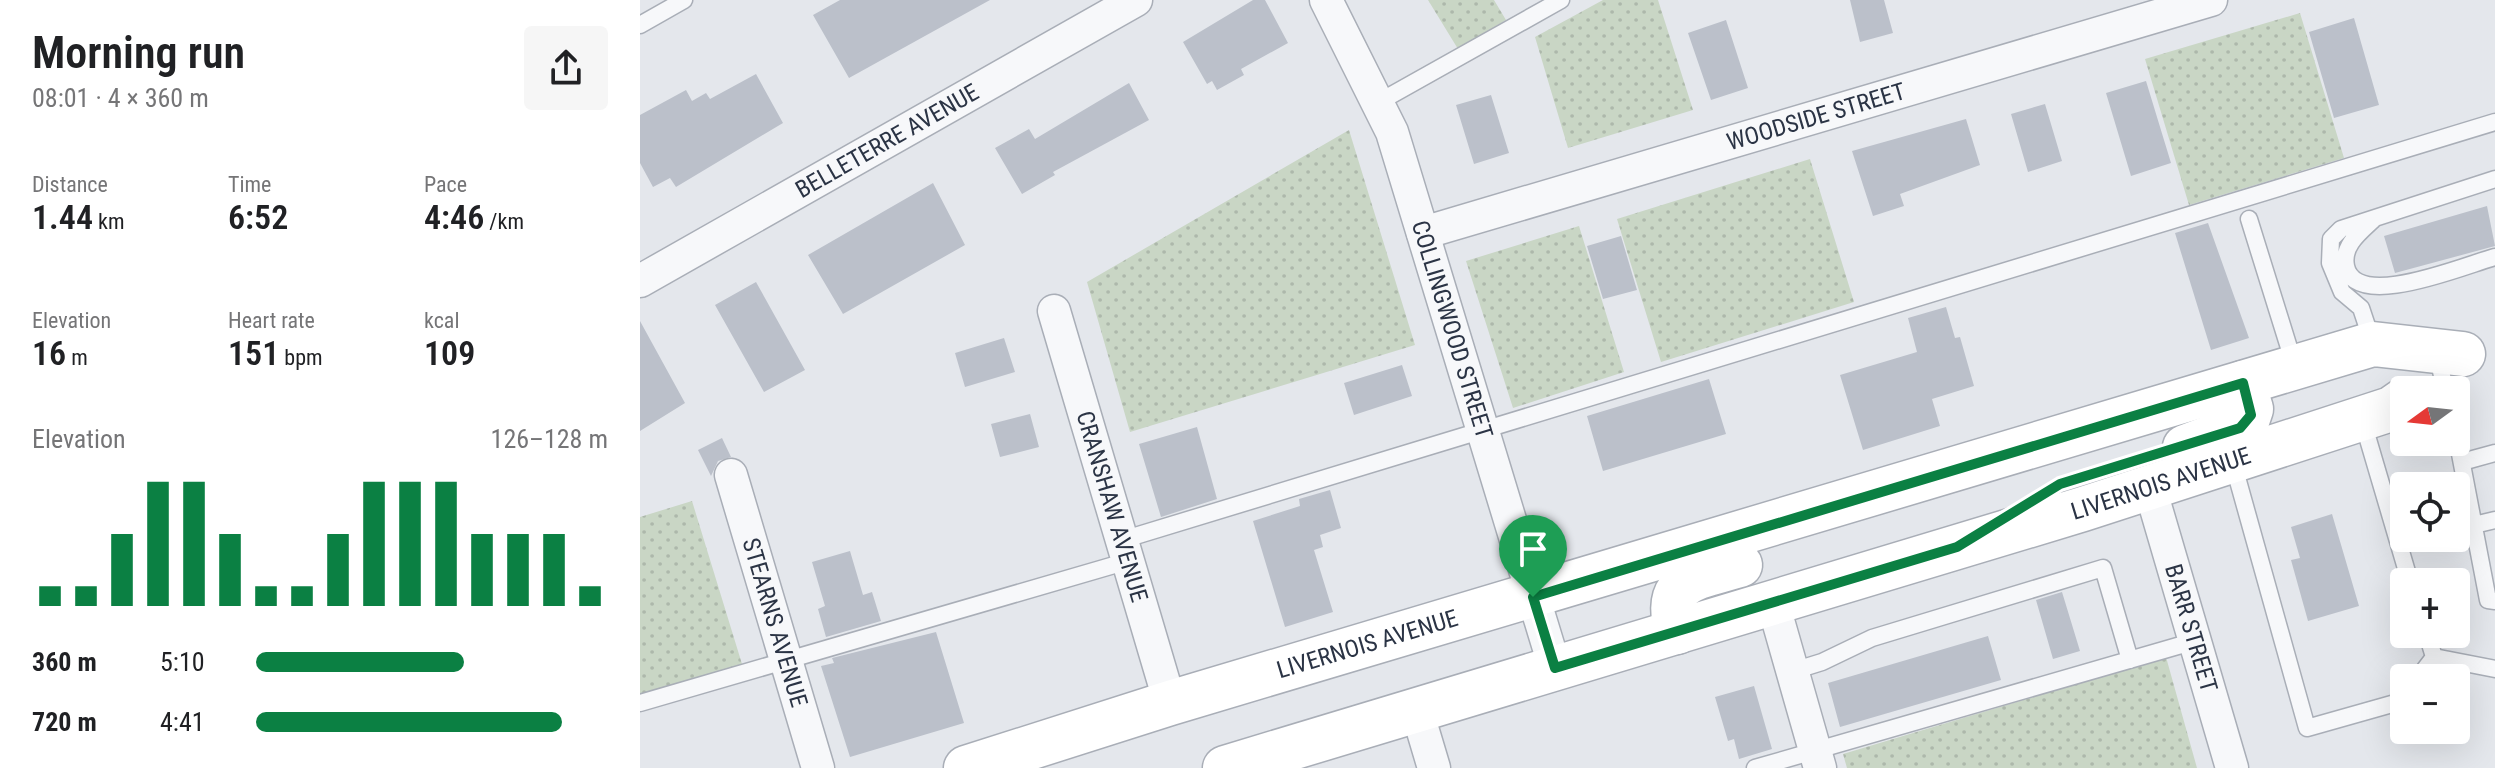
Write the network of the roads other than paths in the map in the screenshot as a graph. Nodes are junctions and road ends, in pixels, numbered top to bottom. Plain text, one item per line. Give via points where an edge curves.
1 (684, 0) edge
2 (1136, 0) edge
3 (1326, 0) edge
4 (1561, 0) edge
5 (2211, 0) edge
6 (640, 25) edge
7 (1379, 102) junction
8 (2495, 122) edge
9 (2495, 179) edge
10 (2377, 217) junction
11 (2249, 219) dead end
12 (1423, 233) junction
13 (2495, 257) edge
14 (640, 281) edge
15 (1054, 311) dead end
16 (2373, 344) junction
17 (2295, 368) junction
18 (2452, 370) edge
19 (2243, 383) junction
20 (2390, 409) edge
21 (2362, 419) junction
22 (1482, 430) junction
23 (2037, 445) junction
24 (2495, 453) edge
25 (2461, 456) edge
26 (2233, 462) junction
27 (2462, 462) junction
28 (731, 475) dead end
29 (2150, 488) junction
30 (2495, 520) edge
31 (2474, 525) junction
32 (1957, 547) junction
33 (1125, 550) junction
34 (2406, 568) edge
35 (1533, 597) junction
36 (2495, 601) edge
37 (1773, 603) junction
38 (1677, 632) junction
39 (2195, 641) junction
40 (2431, 648) edge
41 (2434, 657) junction
42 (2130, 660) junction
43 (787, 662) junction
44 (2429, 664) edge
45 (1555, 668) junction
46 (2495, 669) edge
47 (1793, 671) junction
48 (640, 703) edge
49 (1170, 703) junction
50 (2390, 705) edge
51 (1417, 711) junction
52 (1818, 759) edge
53 (818, 768) edge
54 (966, 768) edge
55 (1225, 768) edge
56 (1434, 768) edge
57 (1755, 768) edge
58 (2232, 768) edge

1 - 6 lane
2 - 14 street, BELLETERRE AVENUE
3 - 7 street, COLLINGWOOD STREET
4 - 7 lane
5 - 12 street, WOODSIDE STREET
7 - 12 street, COLLINGWOOD STREET
8 - 22 lane
9 - 10 lane
10 - 13 lane via 2352,239 2344,258 2348,274 2363,287 2385,288
10 - 16 lane via 2341,229 2331,239 2330,263 2342,292 2361,308
11 - 17 lane
12 - 22 street, COLLINGWOOD STREET
15 - 33 street, CRANSHAW AVENUE
16 - 17 main road, LIVERNOIS AVENUE
16 - 18 main road, LIVERNOIS AVENUE
17 - 19 main road, LIVERNOIS AVENUE
19 - 23 main road, LIVERNOIS AVENUE
19 - 32 main road via 2251,415 2240,428 2060,484
20 - 21 main road, LIVERNOIS AVENUE
21 - 26 main road, LIVERNOIS AVENUE
21 - 34 lane
22 - 33 lane
22 - 35 street, COLLINGWOOD STREET
23 - 35 main road, LIVERNOIS AVENUE
23 - 38 main road via 1933,506 1698,577 1673,598
24 - 27 lane
25 - 27 lane
26 - 29 main road, LIVERNOIS AVENUE
26 - 50 lane via 2307,728
27 - 31 lane
28 - 43 street, STEARNS AVENUE
29 - 32 main road, LIVERNOIS AVENUE
29 - 39 street, BARR STREET
30 - 31 lane
31 - 36 lane via 2488,600
32 - 37 main road, LIVERNOIS AVENUE
33 - 43 lane
33 - 49 street, CRANSHAW AVENUE
35 - 45 street, COLLINGWOOD STREET
35 - 49 main road, LIVERNOIS AVENUE
37 - 38 main road, LIVERNOIS AVENUE
37 - 47 street
38 - 45 main road, LIVERNOIS AVENUE
39 - 42 lane
39 - 58 street, BARR STREET
40 - 41 lane
41 - 44 lane
41 - 46 lane
42 - 47 lane via 2103,568 1872,638
42 - 52 lane
43 - 48 lane
43 - 53 street, STEARNS AVENUE
45 - 51 main road, LIVERNOIS AVENUE
47 - 52 street
49 - 54 main road, LIVERNOIS AVENUE
51 - 55 main road, LIVERNOIS AVENUE
51 - 56 street
52 - 57 lane

